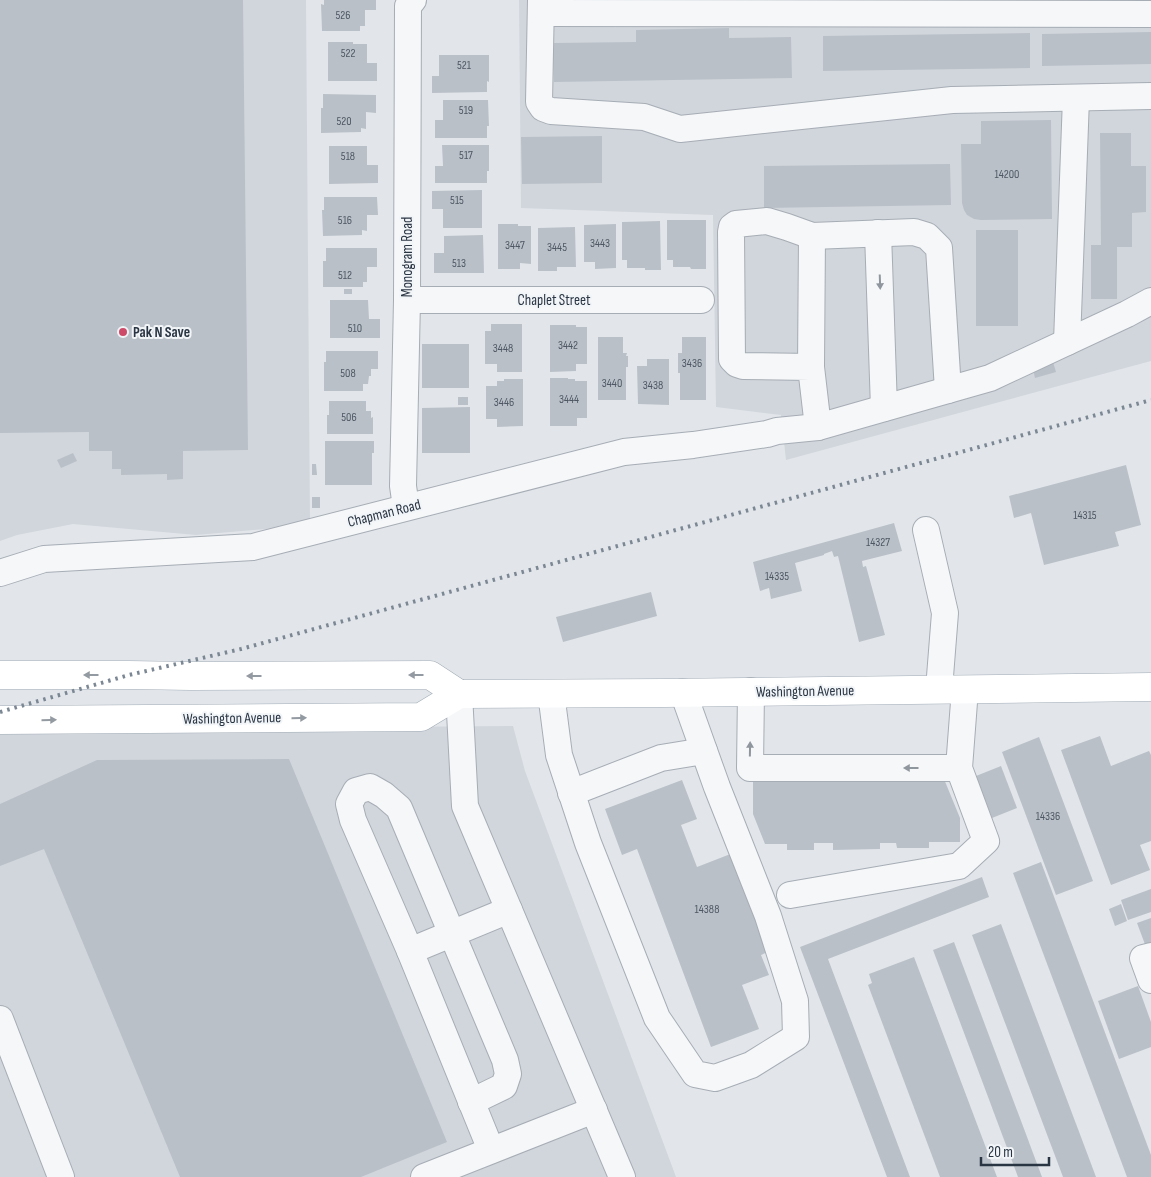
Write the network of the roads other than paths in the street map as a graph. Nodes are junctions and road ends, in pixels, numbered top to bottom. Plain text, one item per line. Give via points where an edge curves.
1 (411, 3) edge
2 (541, 6) edge
3 (1151, 14) edge
4 (1151, 96) edge
5 (1076, 98) junction
6 (878, 233) junction
7 (812, 236) junction
8 (406, 300) junction
9 (701, 300) dead end
10 (1151, 301) edge
11 (1067, 342) junction
12 (811, 367) junction
13 (948, 390) junction
14 (884, 408) junction
15 (818, 427) junction
16 (406, 507) junction
17 (926, 530) dead end
18 (0, 573) edge
19 (0, 675) edge
20 (1151, 687) edge
21 (938, 689) junction
22 (966, 689) junction
23 (751, 691) junction
24 (683, 692) junction
25 (551, 693) junction
26 (459, 694) junction
27 (0, 720) edge
28 (704, 751) junction
29 (959, 768) junction
30 (572, 793) junction
31 (790, 895) dead end
32 (509, 910) junction
33 (452, 934) junction
34 (410, 951) junction
35 (1151, 956) edge
36 (1151, 980) edge
37 (0, 1019) edge
38 (472, 1102) junction
39 (594, 1110) junction
40 (491, 1150) junction
41 (61, 1177) edge
42 (424, 1177) edge
43 (622, 1177) edge

1 - 8 street, Monogram Road
2 - 3 street
2 - 5 street via 539,102 551,111 644,117 680,129 952,100
4 - 5 street
5 - 11 street
6 - 7 street
6 - 13 street via 914,232 927,236 939,248
6 -> 14 street
7 - 12 street
7 - 12 street via 767,221 736,224 731,232 732,359 743,366
8 - 9 street, Chaplet Street
8 - 16 street, Monogram Road via 403,486
10 - 11 street, Chapman Road
11 - 13 street, Chapman Road via 990,378
12 - 15 street
13 - 14 street, Chapman Road
14 - 15 street, Chapman Road
15 - 16 street, Chapman Road via 624,452
16 - 18 street, Chapman Road via 253,547 44,559
17 - 21 street via 945,613
26 -> 19 main road via 430,675
20 - 22 main road, Washington Avenue
21 - 22 main road, Washington Avenue
21 - 23 main road, Washington Avenue
22 - 29 street
23 - 24 main road, Washington Avenue
29 -> 23 street via 750,768
24 - 25 main road, Washington Avenue
24 - 28 street
25 - 26 main road, Washington Avenue
25 - 30 street via 559,754
27 -> 26 main road, Washington Avenue via 421,717
26 - 32 street via 465,806
28 - 30 street via 661,758
28 - 30 street via 768,916 795,1001 796,1037 751,1065 715,1078 696,1074 657,1018 588,843
29 - 31 street via 986,841 959,866
32 - 33 street
32 - 39 street
33 - 34 street
33 - 34 street via 399,808 370,788 356,791 349,804 353,820
33 - 38 street via 508,1074 504,1086
34 - 38 street
35 - 36 street via 1143,958
37 - 41 street
38 - 40 street
39 - 40 street
39 - 43 street
40 - 42 street

